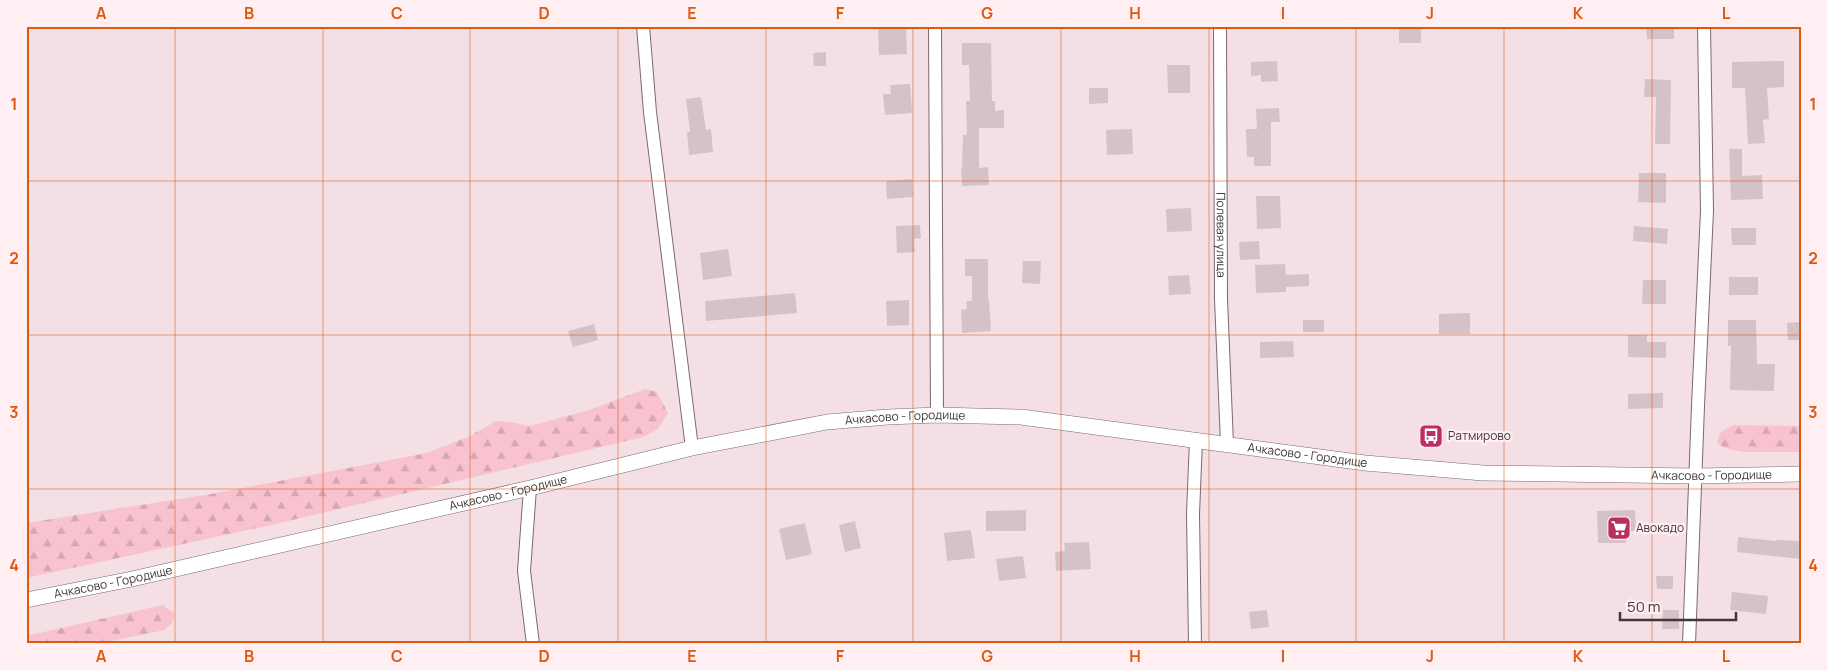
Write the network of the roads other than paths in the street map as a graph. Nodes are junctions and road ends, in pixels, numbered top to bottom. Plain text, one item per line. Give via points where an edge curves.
1 (644, 26) edge
2 (935, 26) edge
3 (1220, 26) edge
4 (1704, 26) edge
5 (937, 415) junction
6 (1196, 440) junction
7 (1227, 444) junction
8 (692, 448) junction
9 (1801, 474) edge
10 (1695, 476) junction
11 (530, 488) junction
12 (26, 600) edge
13 (533, 644) edge
14 (1195, 644) edge
15 (1689, 644) edge

1 - 8 street via 650,112
2 - 5 street
3 - 7 street, Полевая улица via 1221,299
4 - 10 street via 1707,211
5 - 6 street, Ачкасово - Городище via 1021,417
5 - 8 street, Ачкасово - Городище via 827,422
6 - 7 street, Ачкасово - Городище
6 - 14 street via 1192,514
7 - 10 street, Ачкасово - Городище via 1366,463 1483,473
8 - 11 street, Ачкасово - Городище
9 - 10 street, Ачкасово - Городище
10 - 15 street
11 - 12 street, Ачкасово - Городище
11 - 13 street via 524,571

